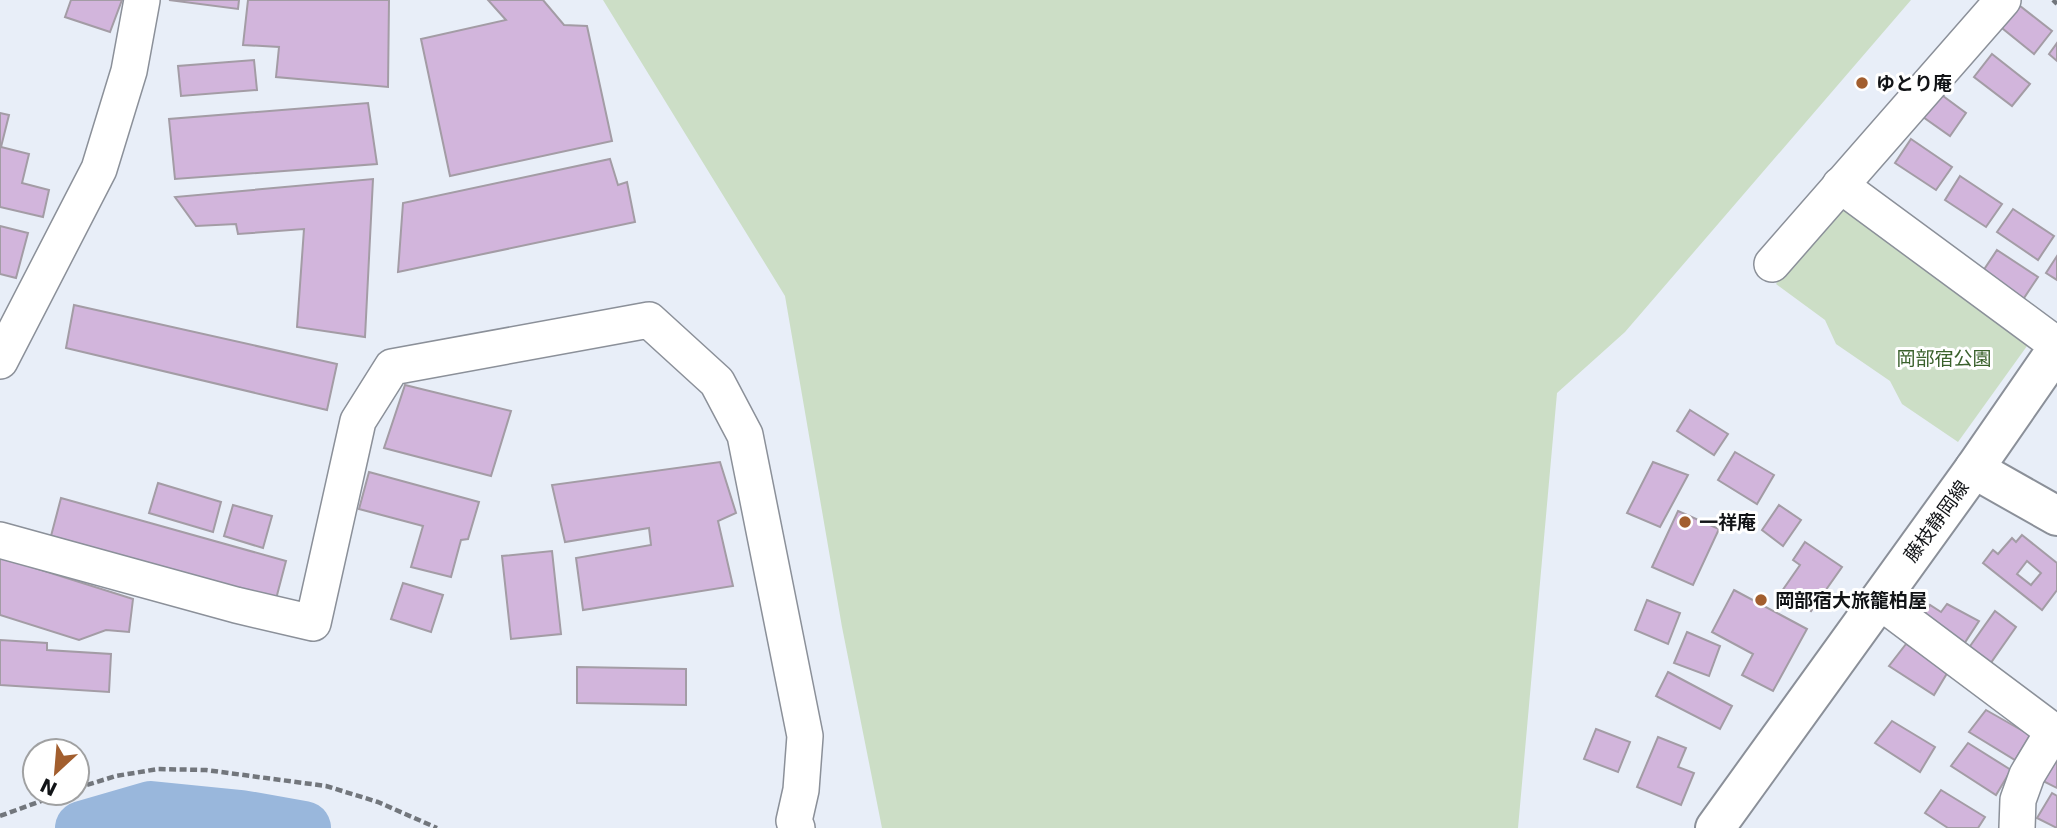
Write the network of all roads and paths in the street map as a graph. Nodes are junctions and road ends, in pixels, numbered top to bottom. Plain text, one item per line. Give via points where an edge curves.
1 (142, 0) edge
2 (2003, 0) edge
3 (2053, 0) edge
4 (2057, 4) edge
5 (1840, 185) junction
6 (1772, 264) dead end
7 (2057, 347) edge
8 (0, 361) edge
9 (1974, 469) junction
10 (2057, 516) edge
11 (0, 540) edge
12 (1878, 600) junction
13 (2055, 733) edge
14 (91, 784) edge
15 (25, 807) edge
16 (0, 816) edge
17 (437, 828) edge
18 (797, 828) edge
19 (1715, 828) edge
20 (2017, 828) edge

1 - 8 street via 129,71 99,169
2 - 5 street
3 - 4 path
5 - 6 street
5 - 7 street
7 - 9 main road, 藤枝静岡線
9 - 10 main road
9 - 12 main road, 藤枝静岡線
11 - 18 street via 313,622 358,421 392,367 649,320 717,382 746,435 805,736 794,821
12 - 13 street
12 - 19 main road, 藤枝静岡線
13 - 20 street via 2027,775 2018,800
14 - 17 path via 158,769 206,770 326,786
15 - 16 path

